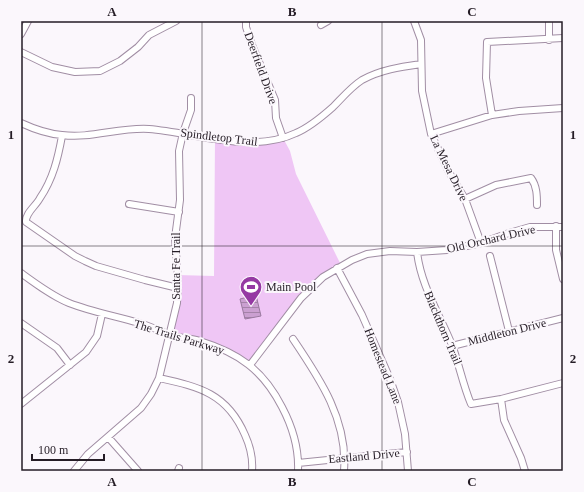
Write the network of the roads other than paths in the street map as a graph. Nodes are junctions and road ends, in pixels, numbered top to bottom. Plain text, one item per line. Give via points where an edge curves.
1 (28, 21) edge
2 (176, 21) edge
3 (246, 21) edge
4 (328, 21) edge
5 (414, 21) edge
6 (548, 21) edge
7 (321, 25) dead end
8 (21, 34) edge
9 (563, 38) edge
10 (549, 40) junction
11 (21, 52) edge
12 (421, 64) junction
13 (191, 98) dead end
14 (563, 108) edge
15 (492, 115) junction
16 (21, 123) edge
17 (183, 133) junction
18 (432, 134) junction
19 (62, 136) junction
20 (283, 138) junction
21 (465, 198) junction
22 (129, 204) dead end
23 (537, 205) dead end
24 (179, 212) junction
25 (560, 226) edge
26 (481, 243) junction
27 (417, 252) junction
28 (490, 256) dead end
29 (337, 268) junction
30 (21, 272) edge
31 (563, 279) edge
32 (178, 288) junction
33 (102, 314) junction
34 (563, 318) edge
35 (21, 323) edge
36 (509, 331) junction
37 (170, 335) junction
38 (293, 338) dead end
39 (452, 346) junction
40 (70, 365) junction
41 (250, 365) junction
42 (159, 378) junction
43 (563, 383) edge
44 (501, 399) junction
45 (21, 404) edge
46 (108, 437) junction
47 (407, 452) junction
48 (345, 458) junction
49 (298, 463) junction
50 (74, 471) edge
51 (138, 471) edge
52 (252, 471) edge
53 (298, 471) edge
54 (344, 471) edge
55 (408, 471) edge
56 (525, 471) edge

1 - 8 street
2 - 11 street via 149,35 120,61 100,70 75,72 52,67
3 - 20 street, Deerfield Drive via 252,45 275,100 276,118
4 - 7 street
5 - 12 street, La Mesa Drive via 421,40
6 - 10 street
9 - 10 street
10 - 15 street via 487,42 486,78
12 - 18 street, La Mesa Drive via 422,91
12 - 20 street, Spindletop Trail via 394,68 361,81 317,119 297,133
13 - 17 street, Santa Fe Trail via 191,110
14 - 15 street
15 - 18 street
16 - 19 street, Spindletop Trail
17 - 19 street, Spindletop Trail via 131,129
17 - 20 street, Spindletop Trail via 260,143
17 - 24 street, Santa Fe Trail via 179,151
18 - 21 street, La Mesa Drive via 448,172
19 - 32 street via 55,169 40,199 27,216 28,224 75,256 96,266
21 - 23 street via 496,185 531,178 537,192
21 - 26 street, La Mesa Drive
22 - 24 street
24 - 32 street, Santa Fe Trail via 176,238
25 - 26 street, Old Orchard Drive via 530,227
25 - 31 street via 556,250
26 - 27 street, Old Orchard Drive via 447,250
27 - 29 street, Old Orchard Drive via 390,251 367,254
27 - 39 street, Blackthorn Trail via 426,288
28 - 36 street
29 - 41 street, Old Orchard Drive via 323,277 301,298
29 - 47 street, Homestead Lane via 352,294 390,379 404,424
30 - 33 street, The Trails Parkway via 68,303
32 - 37 street, Santa Fe Trail
33 - 37 street, The Trails Parkway via 138,323
33 - 40 street via 94,342
34 - 36 street, Middleton Drive
35 - 40 street via 56,348
36 - 39 street, Middleton Drive
37 - 41 street, The Trails Parkway via 218,348
37 - 42 street, Santa Fe Trail
38 - 48 street via 330,398 338,420
39 - 44 street, Blackthorn Trail via 471,404
40 - 45 street
41 - 49 street, The Trails Parkway via 271,388 287,415
42 - 46 street, Santa Fe Trail via 146,402 134,416
42 - 52 street via 192,385 220,400 241,427 249,447
43 - 44 street
44 - 56 street via 504,420
46 - 50 street, Santa Fe Trail via 88,454
46 - 51 street
47 - 48 street, Eastland Drive
47 - 55 street, Homestead Lane
48 - 49 street, Eastland Drive
48 - 54 street
49 - 53 street, The Trails Parkway

